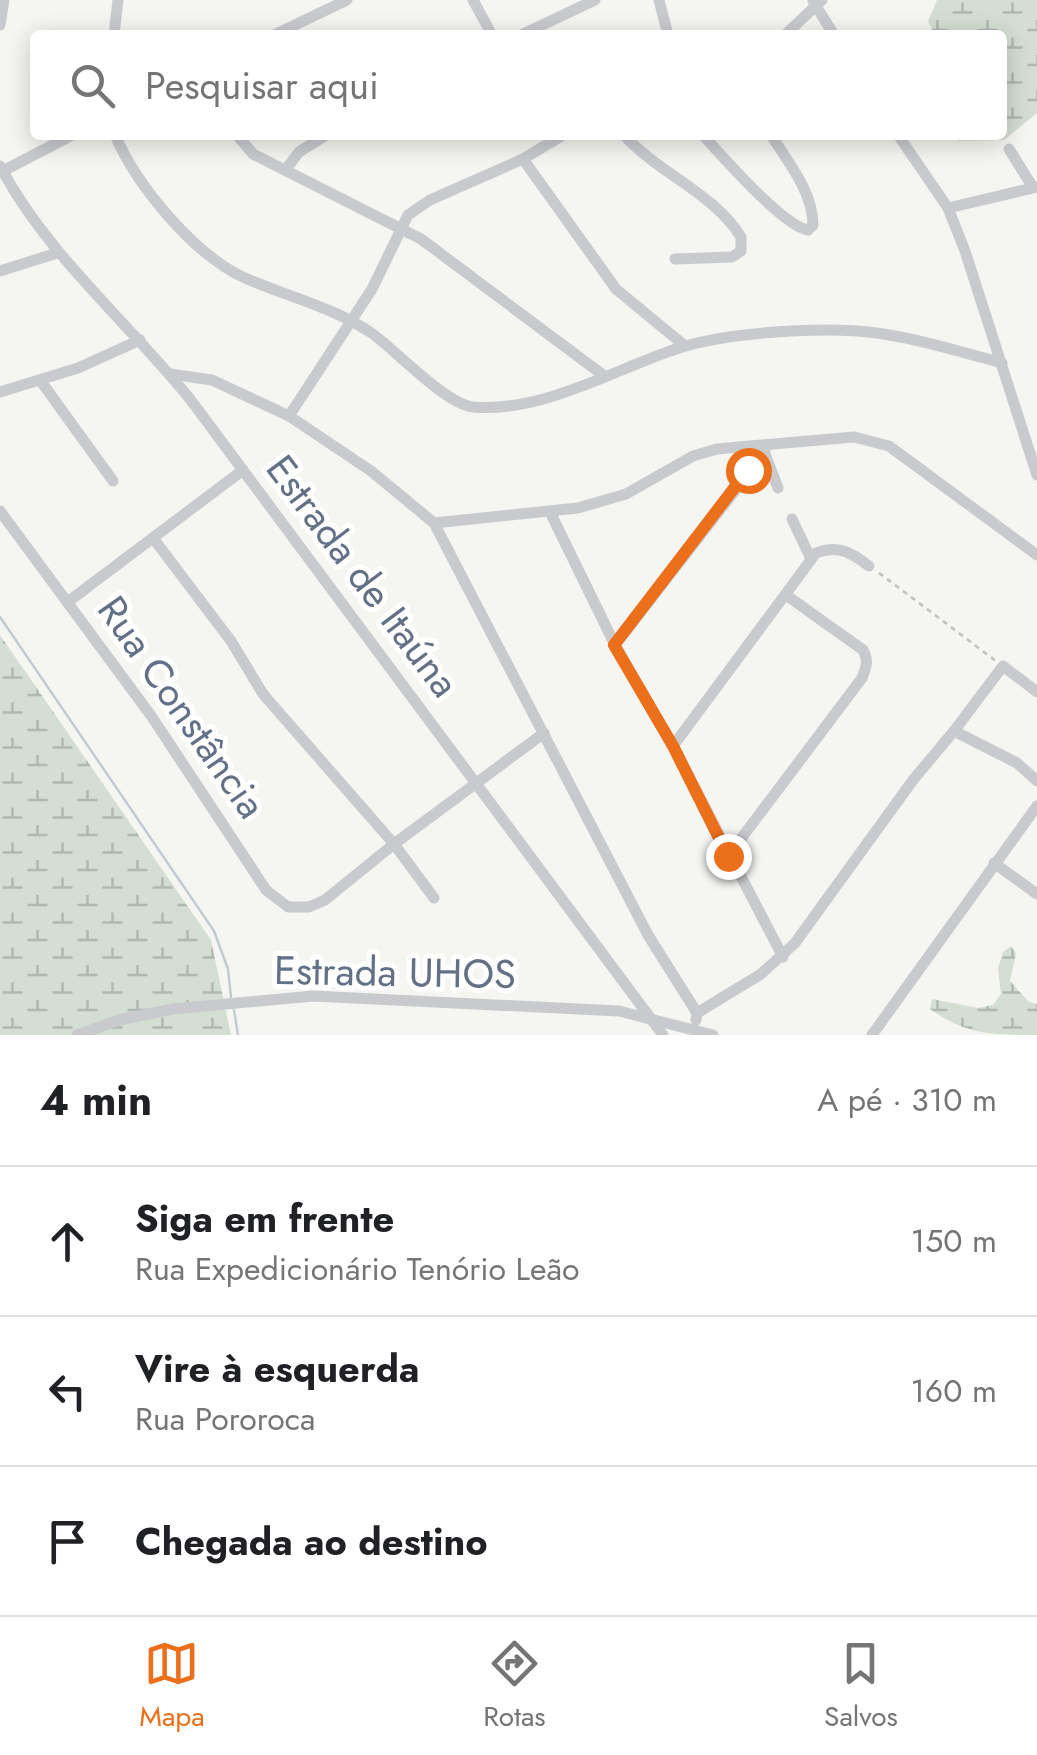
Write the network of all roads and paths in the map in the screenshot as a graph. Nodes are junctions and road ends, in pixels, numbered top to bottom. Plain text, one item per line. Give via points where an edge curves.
1 (4, 0) edge
2 (118, 0) edge
3 (347, 0) edge
4 (473, 0) edge
5 (595, 0) edge
6 (659, 0) edge
7 (817, 2) edge
8 (0, 25) edge
9 (115, 30) edge
10 (284, 30) edge
11 (489, 30) edge
12 (532, 30) edge
13 (667, 30) edge
14 (791, 30) edge
15 (831, 30) edge
16 (62, 140) edge
17 (118, 140) edge
18 (241, 140) edge
19 (318, 140) edge
20 (556, 140) edge
21 (629, 140) edge
22 (709, 140) edge
23 (774, 140) edge
24 (901, 140) edge
25 (1009, 149) dead end
26 (523, 160) junction
27 (287, 168) junction
28 (1, 169) edge
29 (1034, 186) edge
30 (948, 208) junction
31 (400, 228) junction
32 (57, 253) junction
33 (676, 259) dead end
34 (0, 271) edge
35 (350, 320) junction
36 (140, 340) junction
37 (685, 346) junction
38 (1002, 364) junction
39 (170, 374) junction
40 (603, 375) junction
41 (40, 380) junction
42 (0, 392) edge
43 (289, 416) junction
44 (764, 449) junction
45 (243, 470) junction
46 (1037, 475) edge
47 (114, 481) dead end
48 (778, 488) dead end
49 (0, 511) edge
50 (550, 512) junction
51 (792, 518) dead end
52 (434, 523) junction
53 (153, 538) junction
54 (1037, 555) edge
55 (811, 558) junction
56 (870, 566) joint
57 (786, 595) junction
58 (69, 601) junction
59 (614, 645) junction
60 (1003, 666) junction
61 (1037, 692) edge
62 (954, 731) junction
63 (544, 733) junction
64 (673, 746) junction
65 (1037, 781) edge
66 (474, 782) junction
67 (1037, 806) edge
68 (394, 844) junction
69 (728, 856) junction
70 (994, 864) junction
71 (1037, 894) edge
72 (434, 898) dead end
73 (782, 956) junction
74 (697, 1013) junction
75 (647, 1018) junction
76 (694, 1028) junction
77 (78, 1035) edge
78 (663, 1035) edge
79 (712, 1035) edge
80 (872, 1035) edge

1 - 8 street
2 - 9 street
3 - 10 street
4 - 11 street
5 - 12 street
6 - 13 street
7 - 14 street
7 - 15 street
16 - 28 street
17 - 35 street via 142,183 207,254 242,277
18 - 27 street via 253,154
19 - 27 street
20 - 26 street
21 - 33 street via 741,237 742,251 732,257
22 - 23 street via 770,203 808,230 812,212 803,186
24 - 30 street
25 - 29 street
26 - 31 street via 418,206
26 - 37 street via 616,289
27 - 31 street
28 - 32 street, Estrada de Itaúna
29 - 30 street
30 - 38 street
31 - 35 street
31 - 40 street
32 - 34 street
32 - 36 street, Estrada de Itaúna
35 - 40 street via 470,406 535,400
35 - 43 street
36 - 39 street, Estrada de Itaúna
36 - 41 street
37 - 38 street via 754,335 876,333
37 - 40 street
38 - 46 street
39 - 43 street via 212,380
39 - 45 street, Estrada de Itaúna
41 - 42 street
41 - 47 street
43 - 52 street
44 - 48 street
44 - 50 street via 738,446 693,456 626,494
44 - 54 street via 854,437 889,446
44 - 59 street
45 - 53 street
45 - 66 street, Estrada de Itaúna
49 - 58 street, Rua Constância
50 - 52 street
50 - 59 street
51 - 55 street
52 - 63 street
53 - 58 street
53 - 68 street via 263,694
55 - 56 street via 833,548
55 - 57 street
56 - 60 path
57 - 64 street
57 - 69 street via 864,650 866,668
58 - 68 street, Rua Constância via 266,890 288,907 325,900
59 - 64 street
60 - 61 street
60 - 62 street
62 - 65 street via 1017,763
62 - 73 street
63 - 66 street
63 - 74 street via 648,935
64 - 69 street
66 - 68 street
66 - 75 street, Estrada de Itaúna
67 - 70 street
68 - 72 street
69 - 73 street
70 - 71 street
70 - 80 street
73 - 74 street
74 - 76 street
75 - 76 street, Estrada UHOS
75 - 77 street, Estrada UHOS via 620,1011 332,997 173,1009
75 - 78 street, Estrada de Itaúna
76 - 79 street, Estrada UHOS

